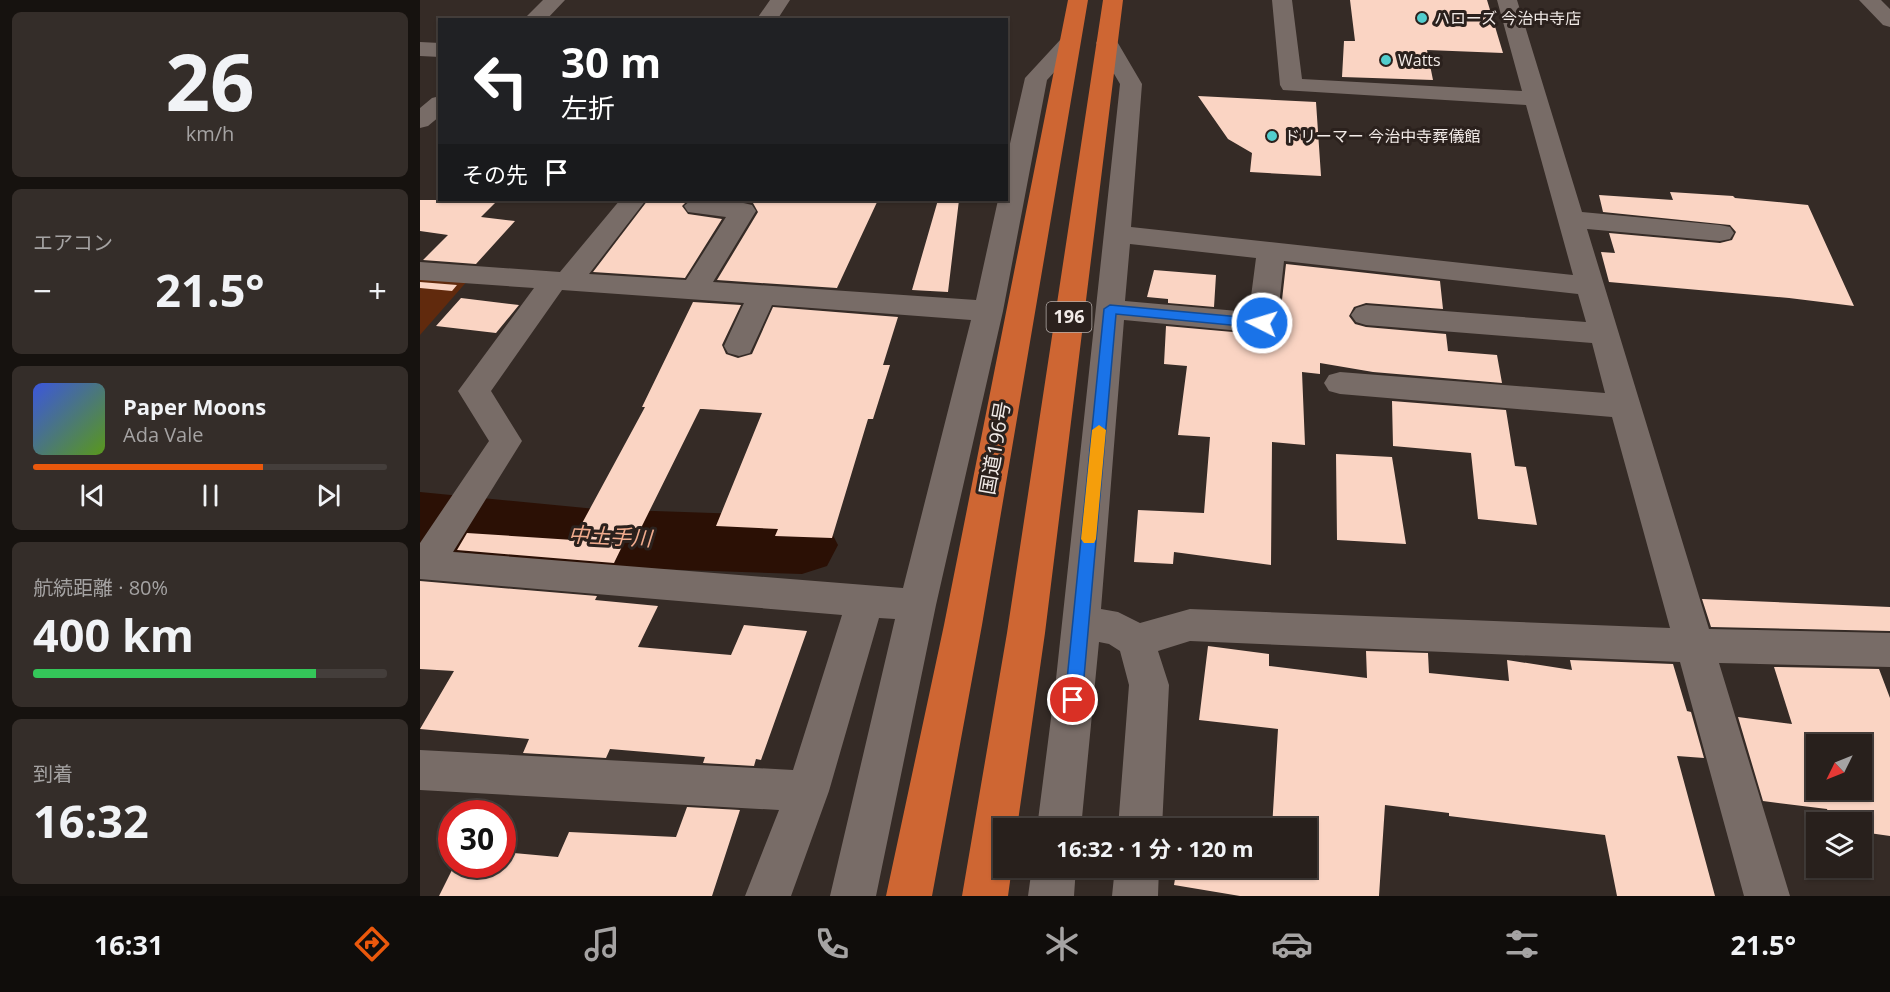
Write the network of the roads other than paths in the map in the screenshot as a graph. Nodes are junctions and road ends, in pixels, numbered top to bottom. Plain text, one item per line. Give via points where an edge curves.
1 (555, 0) edge
2 (780, 0) edge
3 (1078, 0) edge
4 (1113, 0) edge
5 (1282, 0) edge
6 (1507, 0) edge
7 (535, 18) edge
8 (767, 18) edge
9 (1107, 43) junction
10 (1069, 44) junction
11 (420, 49) edge
12 (438, 50) edge
13 (1535, 99) junction
14 (438, 106) edge
15 (420, 121) edge
16 (1008, 188) edge
17 (632, 201) edge
18 (1006, 201) edge
19 (697, 206) dead end
20 (1570, 219) junction
21 (1720, 233) dead end
22 (1117, 234) junction
23 (1271, 251) junction
24 (420, 272) edge
25 (560, 281) junction
26 (1590, 286) junction
27 (694, 291) junction
28 (762, 295) junction
29 (1110, 309) junction
30 (988, 311) junction
31 (1366, 315) dead end
32 (1603, 334) junction
33 (739, 346) dead end
34 (1340, 383) dead end
35 (1624, 406) junction
36 (425, 563) edge
37 (865, 602) junction
38 (917, 605) junction
39 (1081, 622) junction
40 (1136, 641) junction
41 (1694, 646) junction
42 (1890, 650) edge
43 (420, 771) edge
44 (808, 791) junction
45 (1060, 818) edge
46 (1141, 818) edge
47 (1053, 878) edge
48 (1136, 878) edge
49 (768, 896) edge
50 (853, 896) edge
51 (909, 896) edge
52 (985, 896) edge
53 (1051, 896) edge
54 (1135, 896) edge
55 (1767, 896) edge

1 - 7 street
2 - 8 street
3 - 10 highway, 国道196号 / 196
4 - 9 highway, 196
5 - 13 street via 1291,85
6 - 13 street
9 - 22 street via 1131,84
9 - 52 highway, 196 via 1026,633
10 - 16 street via 1026,77
10 - 51 highway, 国道196号 / 196 via 963,626
11 - 12 street
13 - 20 street
14 - 15 street
17 - 25 street
18 - 30 street
19 - 27 street via 743,212
20 - 21 street
20 - 26 street
22 - 23 street
22 - 29 street
23 - 26 street
23 - 29 street via 1262,323
24 - 25 street
25 - 27 street
25 - 36 street via 474,391 506,441
26 - 32 street
27 - 28 street
28 - 30 street
28 - 33 street
29 - 39 street
30 - 38 street
31 - 32 street
32 - 35 street
34 - 35 street
35 - 41 street
36 - 37 street
37 - 38 street
37 - 44 street
38 - 50 street
39 - 40 street via 1118,629
39 - 45 street
40 - 41 street via 1190,625
40 - 46 street via 1149,685
41 - 42 street
41 - 55 street
43 - 44 street
44 - 49 street
47 - 53 street
48 - 54 street

